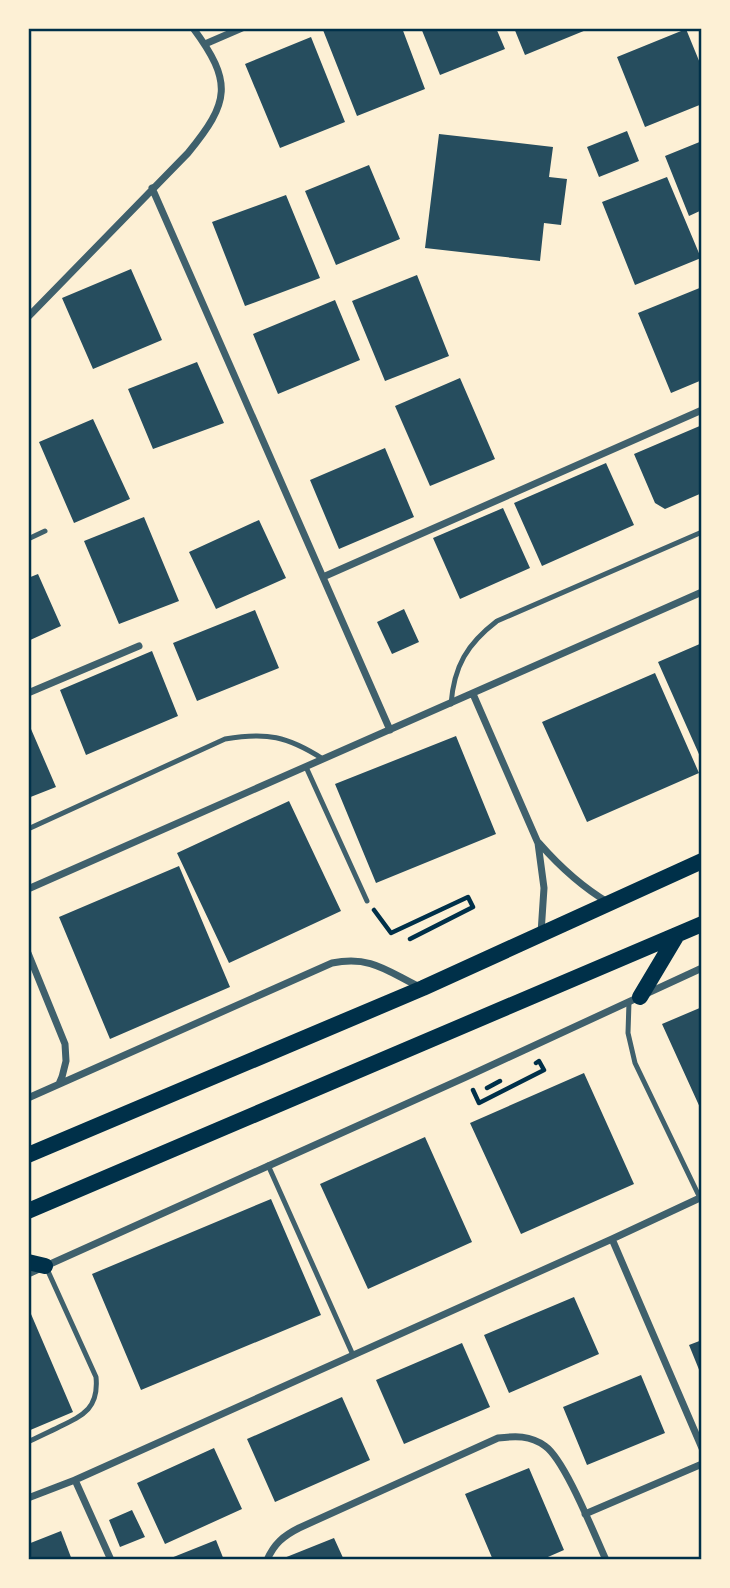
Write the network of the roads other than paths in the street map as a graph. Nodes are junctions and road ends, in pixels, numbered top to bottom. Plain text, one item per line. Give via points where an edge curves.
1 (193, 28) edge
2 (242, 28) edge
3 (205, 44) junction
4 (152, 188) junction
5 (28, 317) edge
6 (702, 410) edge
7 (45, 531) dead end
8 (702, 532) edge
9 (28, 539) edge
10 (323, 577) junction
11 (702, 592) edge
12 (139, 646) dead end
13 (28, 693) edge
14 (473, 694) junction
15 (451, 704) junction
16 (390, 730) junction
17 (323, 759) junction
18 (306, 766) junction
19 (28, 829) edge
20 (538, 843) junction
21 (702, 861) edge
22 (28, 889) edge
23 (367, 901) road end
24 (610, 904) junction
25 (702, 924) edge
26 (541, 933) junction
27 (677, 935) junction
28 (28, 953) edge
29 (702, 968) edge
30 (423, 988) junction
31 (635, 999) junction
32 (59, 1084) junction
33 (28, 1098) edge
34 (28, 1155) edge
35 (268, 1166) junction
36 (701, 1198) edge
37 (28, 1210) edge
38 (612, 1239) junction
39 (28, 1262) edge
40 (45, 1266) junction
41 (28, 1274) edge
42 (353, 1355) junction
43 (28, 1442) edge
44 (702, 1448) edge
45 (702, 1464) edge
46 (75, 1480) junction
47 (28, 1498) edge
48 (585, 1514) junction
49 (111, 1560) edge
50 (267, 1560) edge
51 (606, 1560) edge

1 - 3 street
2 - 3 street
3 - 4 street via 221,82 217,113 188,153
4 - 5 street
4 - 10 street
6 - 10 street
7 - 9 lane
8 - 15 lane via 497,621 468,648 453,684
10 - 16 street
11 - 14 street
12 - 13 street
14 - 15 street
14 - 20 street
15 - 16 street
16 - 17 street
17 - 18 street
17 - 19 lane via 276,737 225,739
18 - 22 street
18 - 23 lane
20 - 24 street via 571,877
20 - 26 street via 544,888
21 - 24 main road
24 - 26 main road
25 - 27 main road
26 - 30 main road
27 - 31 main road
27 - 37 main road
28 - 32 street via 65,1044 65,1069
29 - 31 street
30 - 32 street via 375,964 332,963
30 - 34 main road
31 - 35 street
31 - 36 lane via 628,1033 635,1063
32 - 33 street
35 - 40 street
35 - 42 lane
36 - 38 street
38 - 42 street
38 - 44 street
39 - 40 main road
40 - 41 street
40 - 43 lane via 97,1387 96,1397 83,1415
42 - 46 street
45 - 48 street
46 - 47 street
46 - 49 street
48 - 50 street via 557,1458 546,1446 531,1438 498,1438 286,1535
48 - 51 street

